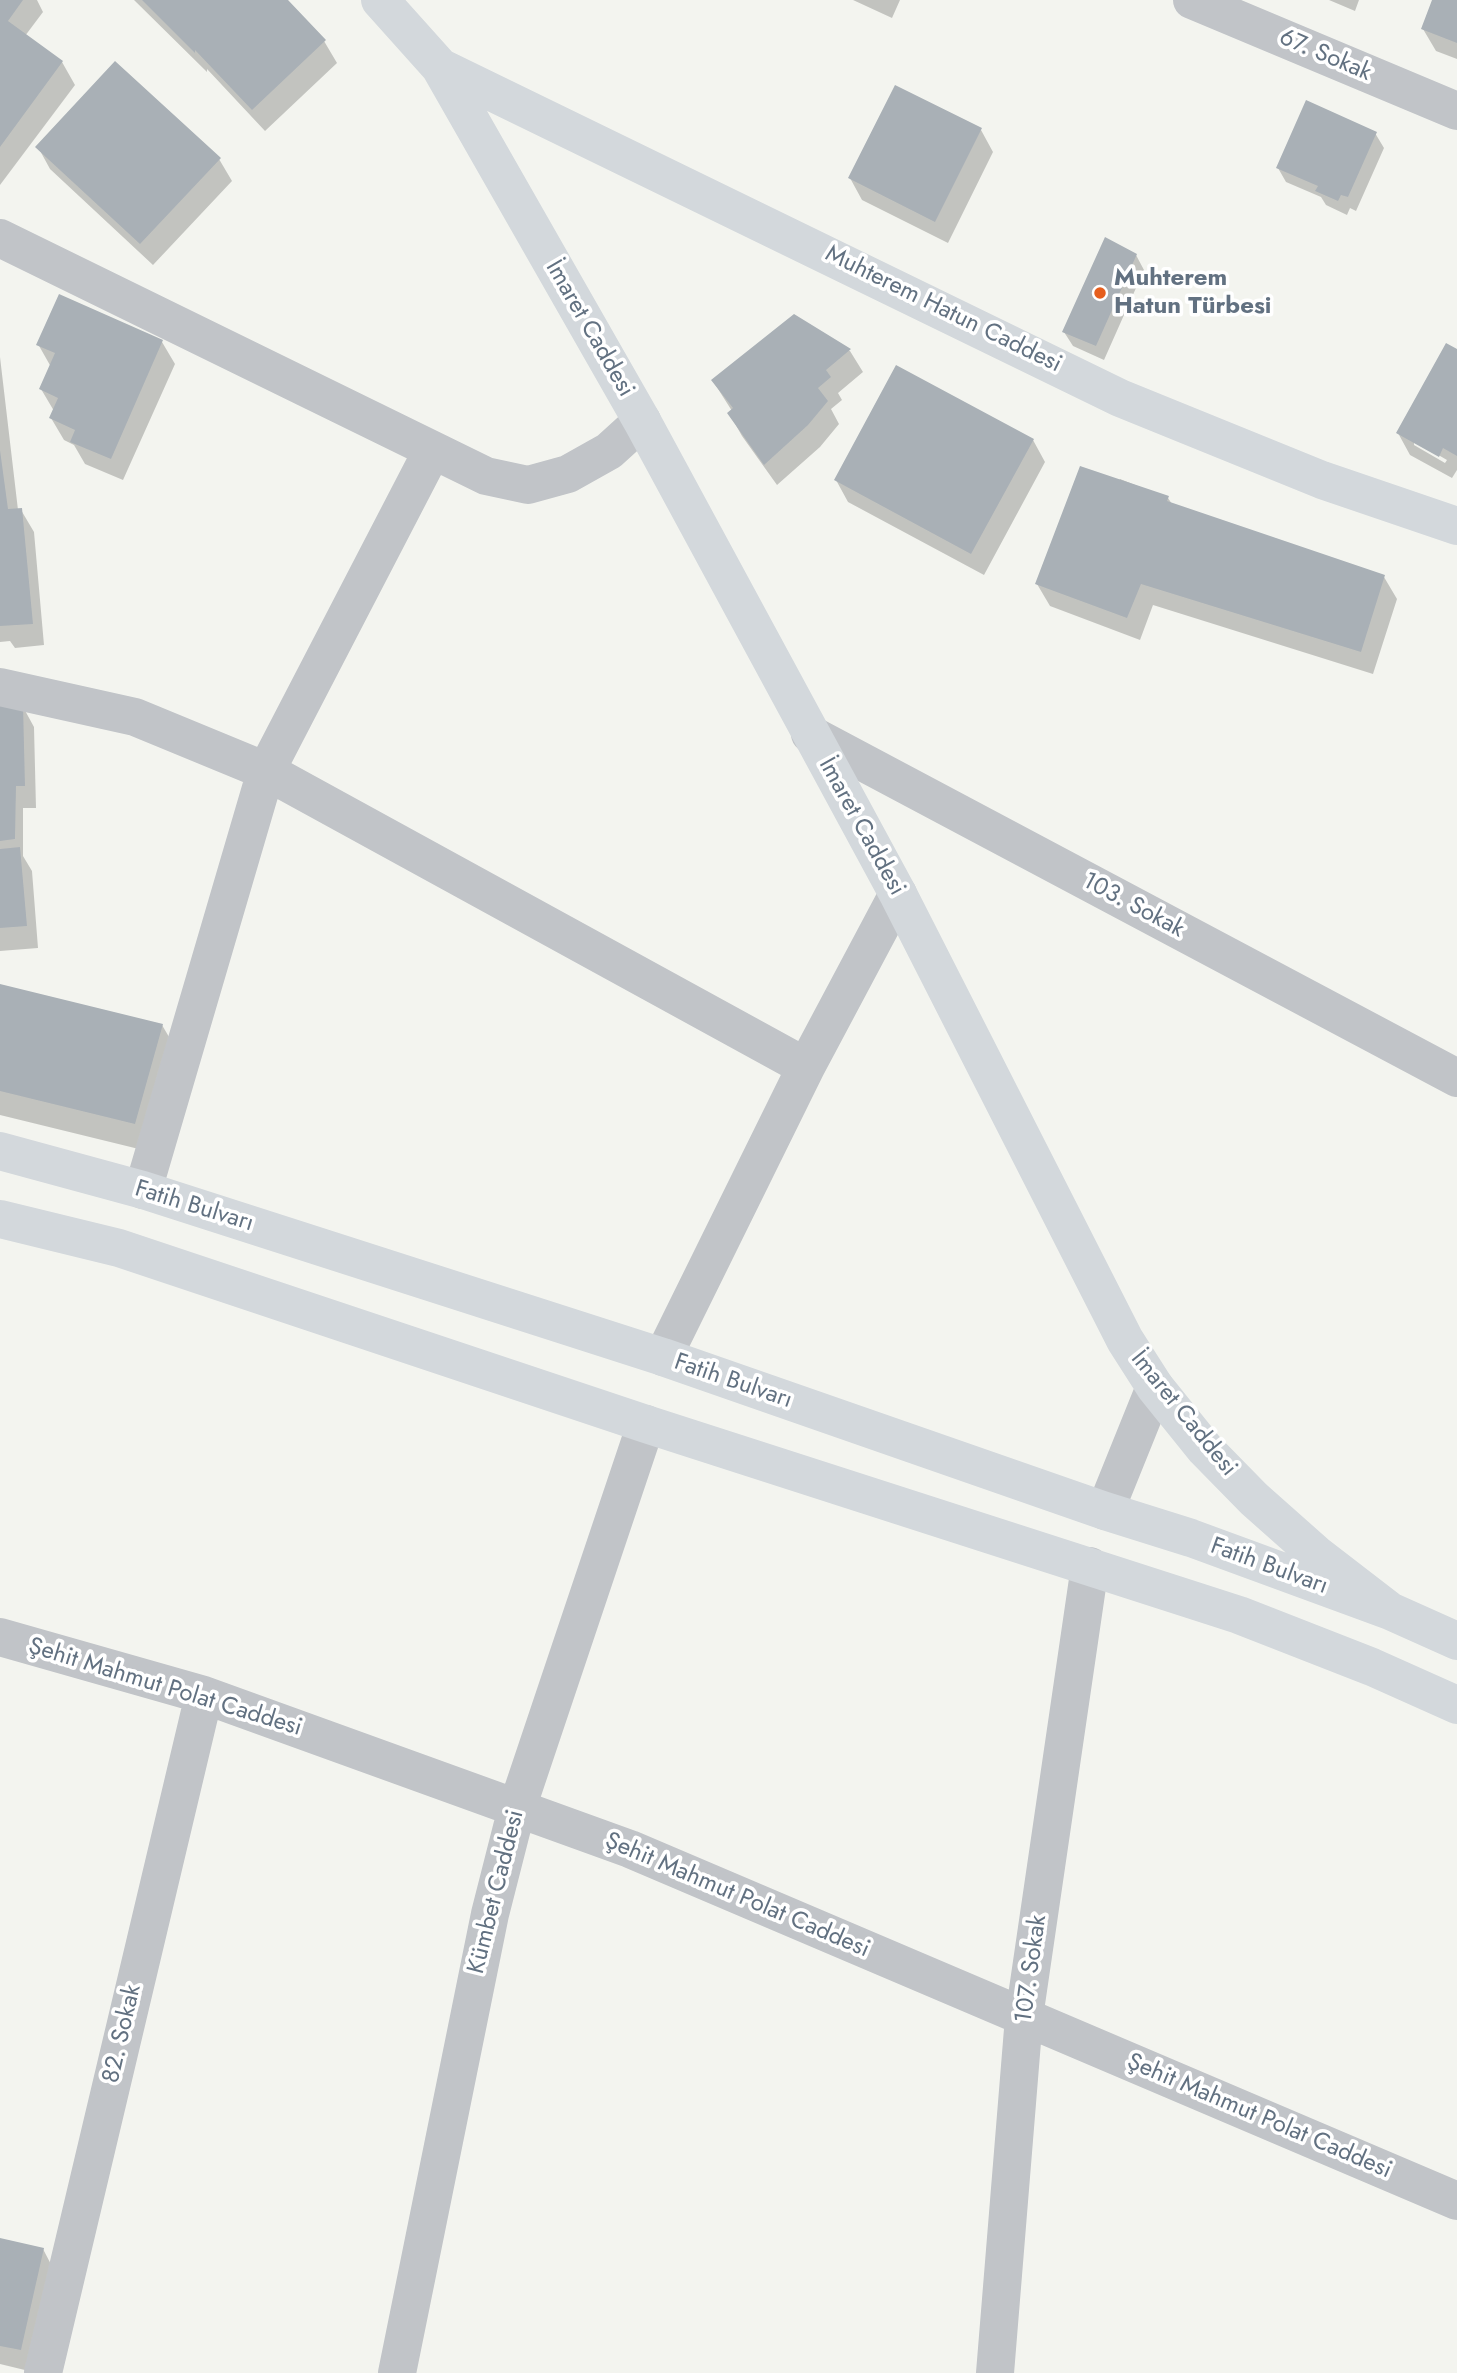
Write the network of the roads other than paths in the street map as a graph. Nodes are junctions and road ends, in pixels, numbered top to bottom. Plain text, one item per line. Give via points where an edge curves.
1 (380, 0) edge
2 (1192, 0) edge
3 (440, 67) junction
4 (1457, 111) edge
5 (0, 238) edge
6 (642, 421) junction
7 (432, 452) junction
8 (1457, 526) edge
9 (0, 687) edge
10 (810, 734) junction
11 (266, 771) junction
12 (898, 894) junction
13 (806, 1067) junction
14 (1457, 1077) edge
15 (0, 1151) edge
16 (143, 1190) junction
17 (0, 1219) edge
18 (663, 1357) junction
19 (1155, 1387) junction
20 (646, 1424) junction
21 (1105, 1511) junction
22 (1090, 1566) junction
23 (1390, 1611) junction
24 (0, 1637) edge
25 (1457, 1641) edge
26 (204, 1695) junction
27 (1457, 1705) edge
28 (517, 1808) junction
29 (1024, 2017) junction
30 (1457, 2201) edge
31 (43, 2373) edge
32 (397, 2373) edge
33 (995, 2373) edge

1 - 3 main road, İmaret Caddesi
2 - 4 street, 67. Sokak
3 - 6 main road, İmaret Caddesi
3 - 8 main road, Muhterem Hatun Caddesi via 1120,398 1322,480
5 - 7 street
6 - 7 street via 609,451 568,474 528,485 486,476
6 - 10 main road, İmaret Caddesi
7 - 11 street
9 - 11 street via 135,717
10 - 12 main road, İmaret Caddesi
10 - 14 street, 103. Sokak
11 - 13 street
11 - 16 street
12 - 13 street
12 - 19 main road, İmaret Caddesi via 1125,1340
13 - 18 street
15 - 16 main road, Fatih Bulvarı
16 - 18 main road, Fatih Bulvarı
17 - 20 main road via 119,1248
18 - 21 main road, Fatih Bulvarı
19 - 21 street
19 - 23 main road, İmaret Caddesi via 1205,1449 1254,1499
20 - 22 main road
20 - 28 street, Kümbet Caddesi
21 - 23 main road, Fatih Bulvarı
22 - 27 main road via 1239,1615
22 - 29 street, 107. Sokak
23 - 25 main road, Fatih Bulvarı
24 - 26 street, Şehit Mahmut Polat Caddesi
26 - 28 street, Şehit Mahmut Polat Caddesi
26 - 31 street, 82. Sokak
28 - 29 street, Şehit Mahmut Polat Caddesi via 630,1849
28 - 32 street, Kümbet Caddesi via 490,1914
29 - 30 street, Şehit Mahmut Polat Caddesi
29 - 33 street, 107. Sokak

